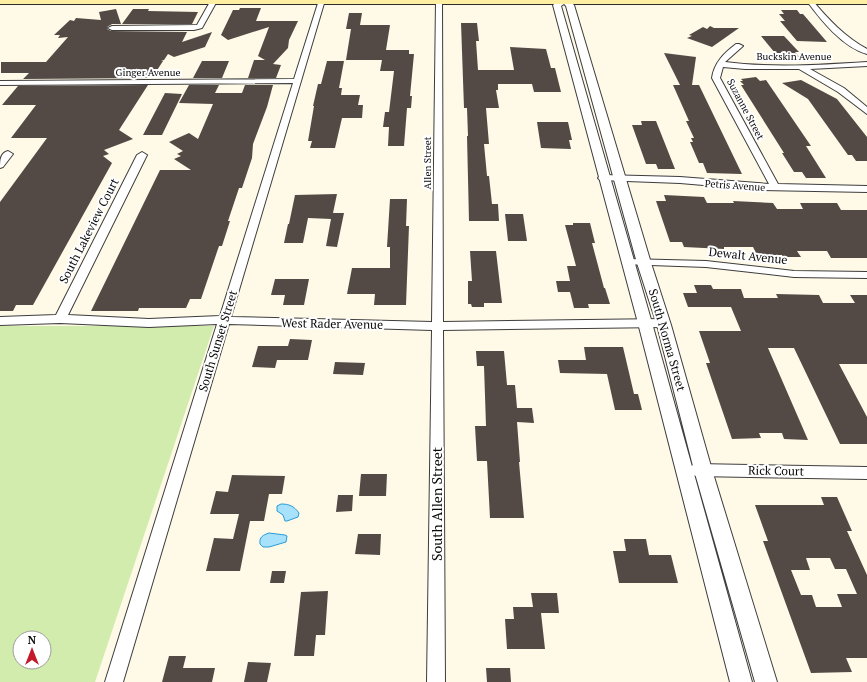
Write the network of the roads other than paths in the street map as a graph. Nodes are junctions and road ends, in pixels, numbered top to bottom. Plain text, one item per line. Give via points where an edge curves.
1 (322, 0) edge
2 (483, 0) edge
3 (563, 0) edge
4 (809, 0) edge
5 (0, 1) edge
6 (165, 1) edge
7 (180, 1) edge
8 (214, 1) junction
9 (439, 1) edge
10 (867, 1) edge
11 (112, 28) dead end
12 (739, 46) dead end
13 (867, 52) edge
14 (721, 64) junction
15 (867, 64) edge
16 (800, 66) junction
17 (297, 81) junction
18 (0, 83) edge
19 (867, 110) edge
20 (8, 154) dead end
21 (142, 155) dead end
22 (0, 165) edge
23 (603, 178) junction
24 (620, 179) junction
25 (775, 187) junction
26 (867, 189) edge
27 (627, 262) junction
28 (644, 263) junction
29 (867, 275) edge
30 (60, 319) junction
31 (0, 320) edge
32 (224, 320) junction
33 (645, 323) junction
34 (664, 323) junction
35 (438, 326) junction
36 (685, 470) junction
37 (703, 470) junction
38 (867, 473) edge
39 (114, 682) edge
40 (436, 682) edge
41 (741, 682) edge
42 (766, 682) edge

1 - 8 main road
1 - 9 main road
1 - 17 street, South Sunset Street
2 - 3 main road
2 - 9 main road
3 - 4 main road
3 - 23 street, South Norma Street via 557,5
3 - 24 street, South Norma Street via 570,5
4 - 10 main road
4 - 13 street via 834,29
5 - 6 main road
6 - 7 main road
7 - 8 main road
8 - 11 street via 200,27
9 - 35 street, Allen Street
12 - 14 street
14 - 16 street, Buckskin Avenue via 745,67
14 - 25 street, Suzanne Street via 716,70 716,78
15 - 16 street, Buckskin Avenue
16 - 19 street via 841,90
17 - 18 street, Ginger Avenue
17 - 32 street, South Sunset Street
20 - 22 street
21 - 30 street, South Lakeview Court
23 - 24 street, Petris Avenue
23 - 27 street, South Norma Street
24 - 25 street, Petris Avenue via 680,180
24 - 28 street, South Norma Street
25 - 26 street, Petris Avenue
27 - 28 street, Dewalt Avenue
27 - 33 street, South Norma Street
28 - 29 street, Dewalt Avenue via 706,264 794,274
28 - 34 street, South Norma Street
30 - 31 street, West Rader Avenue
30 - 32 street, West Rader Avenue via 149,323
32 - 35 street, West Rader Avenue
32 - 39 street, South Sunset Street
33 - 34 street, West Rader Avenue
33 - 35 street, West Rader Avenue
33 - 36 street, South Norma Street
34 - 37 street, South Norma Street
35 - 40 street, South Allen Street
36 - 37 street, Rick Court
36 - 41 street, South Norma Street
37 - 38 street, Rick Court
37 - 42 street, South Norma Street

